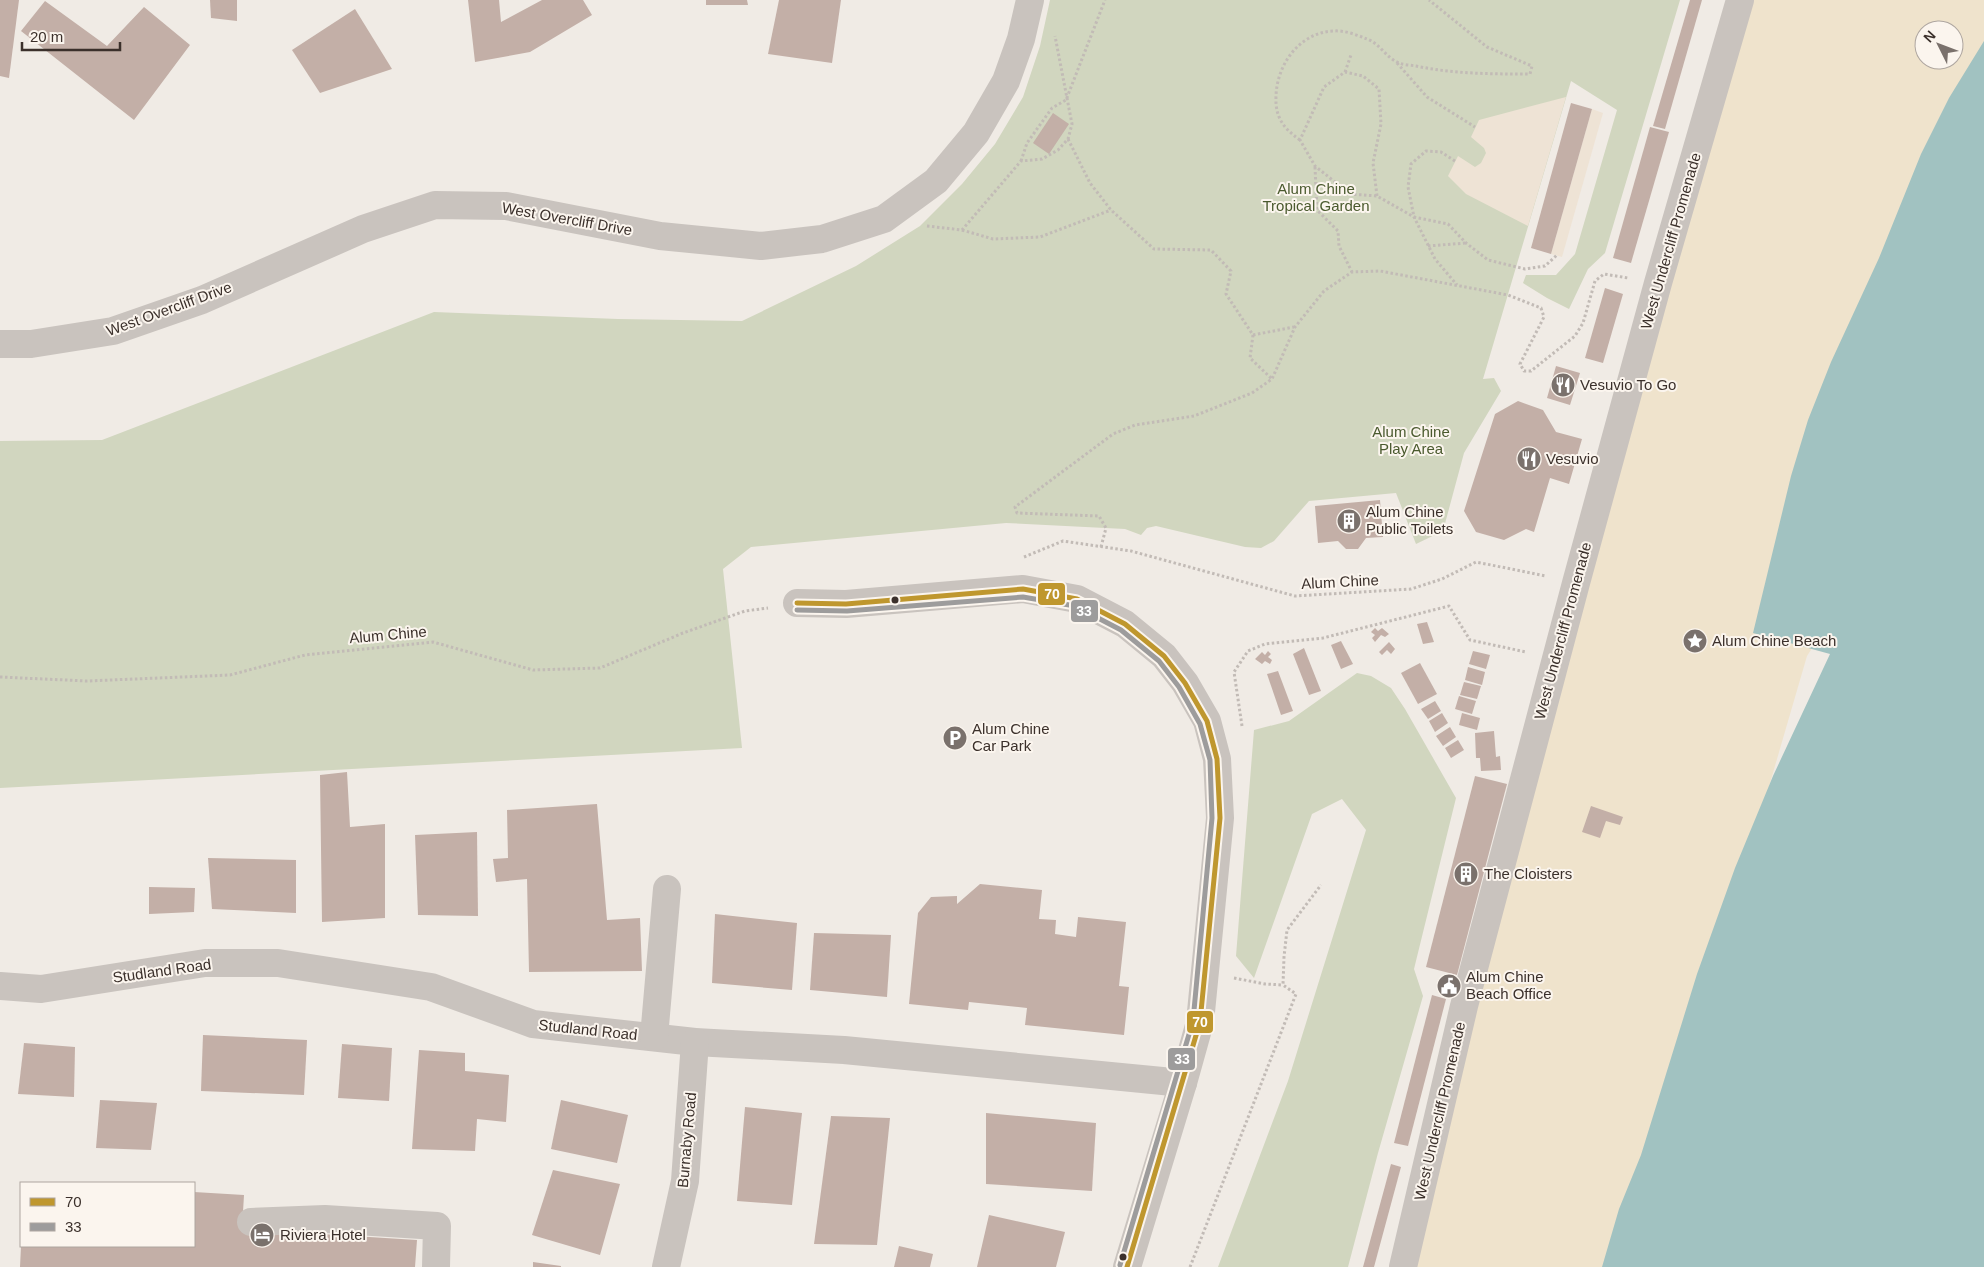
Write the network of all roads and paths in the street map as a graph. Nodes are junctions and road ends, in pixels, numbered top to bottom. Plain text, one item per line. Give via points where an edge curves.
1 (1030, 0) edge
2 (1105, 0) edge
3 (1429, 0) edge
4 (1740, 0) edge
5 (1054, 34) dead end
6 (1350, 55) dead end
7 (1397, 62) junction
8 (1345, 72) junction
9 (1066, 100) junction
10 (1475, 127) dead end
11 (1068, 139) junction
12 (1300, 140) junction
13 (1021, 161) junction
14 (1456, 161) dead end
15 (1315, 166) junction
16 (1377, 196) junction
17 (1111, 210) junction
18 (1414, 217) junction
19 (884, 219) junction
20 (962, 230) junction
21 (1466, 243) junction
22 (1428, 246) junction
23 (1556, 255) dead end
24 (1352, 272) junction
25 (1658, 283) junction
26 (1458, 285) junction
27 (1294, 327) junction
28 (1253, 335) junction
29 (0, 344) edge
30 (1272, 379) junction
31 (1101, 547) junction
32 (1576, 582) junction
33 (1009, 590) junction
34 (797, 603) joint
35 (1556, 659) junction
36 (0, 677) edge
37 (1243, 729) dead end
38 (1321, 885) dead end
39 (667, 889) dead end
40 (1265, 984) dead end
41 (1283, 985) junction
42 (0, 986) edge
43 (654, 1037) junction
44 (694, 1042) junction
45 (1184, 1083) junction
46 (251, 1222) dead end
47 (436, 1267) edge
48 (666, 1267) edge
49 (1127, 1267) edge
50 (1190, 1267) edge
51 (1403, 1267) edge

1 - 19 street, West Overcliff Drive via 1006,81 976,133 936,182
2 - 9 path
3 - 7 path via 1487,47 1532,66 1530,74 1438,71
4 - 25 street, West Undercliff Promenade
5 - 9 path
6 - 8 path
7 - 10 path via 1427,97
7 - 12 path via 1370,39 1352,33 1334,31 1317,34 1300,43 1278,77 1276,96 1278,119
8 - 12 path via 1324,87
8 - 16 path via 1363,76 1378,89 1381,124 1373,163
9 - 11 path via 1072,124
9 - 13 path via 1052,108 1027,143
11 - 13 path via 1058,150 1042,159
11 - 17 path via 1090,183
12 - 15 path
13 - 20 path
14 - 18 path via 1441,152 1426,151 1411,164 1408,186
15 - 16 path via 1350,194
15 - 24 path via 1317,210 1338,231 1339,246
16 - 18 path
17 - 20 path via 1040,237 993,239
17 - 28 path via 1154,249 1211,250 1231,271 1226,294
18 - 21 path via 1448,224
18 - 22 path
19 - 20 path
19 - 29 street, West Overcliff Drive via 822,239 762,246 660,236 506,206 435,205 362,229 202,300 113,331 31,344
21 - 22 path
21 - 23 path via 1488,260 1525,268 1545,266
22 - 26 path
24 - 26 path via 1380,271
24 - 27 path via 1324,291
25 - 26 path via 1604,274 1595,281 1583,323 1575,336 1531,371 1524,371 1520,364 1544,317 1541,308 1508,295
25 - 32 street, West Undercliff Promenade
27 - 28 path
27 - 30 path
28 - 30 path via 1250,358
30 - 31 path via 1252,393 1194,416 1135,425 1113,434 1014,507 1017,513 1099,516 1106,528
31 - 32 path, Alum Chine via 1295,596 1411,589 1442,579 1476,562
31 - 33 path, Alum Chine via 1063,541 1023,558
32 - 35 street, West Undercliff Promenade
33 - 34 street via 846,604
33 - 45 street via 1023,589 1077,599 1125,624 1164,656 1207,720 1217,759 1220,818 1200,1022
34 - 36 path, Alum Chine via 745,611 600,668 533,670 433,642 304,654 230,675 87,681
35 - 37 path via 1470,640 1449,606 1323,638 1266,644 1248,651 1234,672
35 - 51 street, West Undercliff Promenade via 1464,1006
38 - 41 path via 1287,930
39 - 43 street
40 - 41 path
41 - 50 path via 1296,994
42 - 43 street, Studland Road via 41,989 205,963 278,963 432,987 533,1024
43 - 44 street, Studland Road
44 - 45 street, Studland Road via 844,1050
44 - 48 street, Burnaby Road via 685,1181
45 - 49 street
46 - 47 street via 325,1219 437,1226

